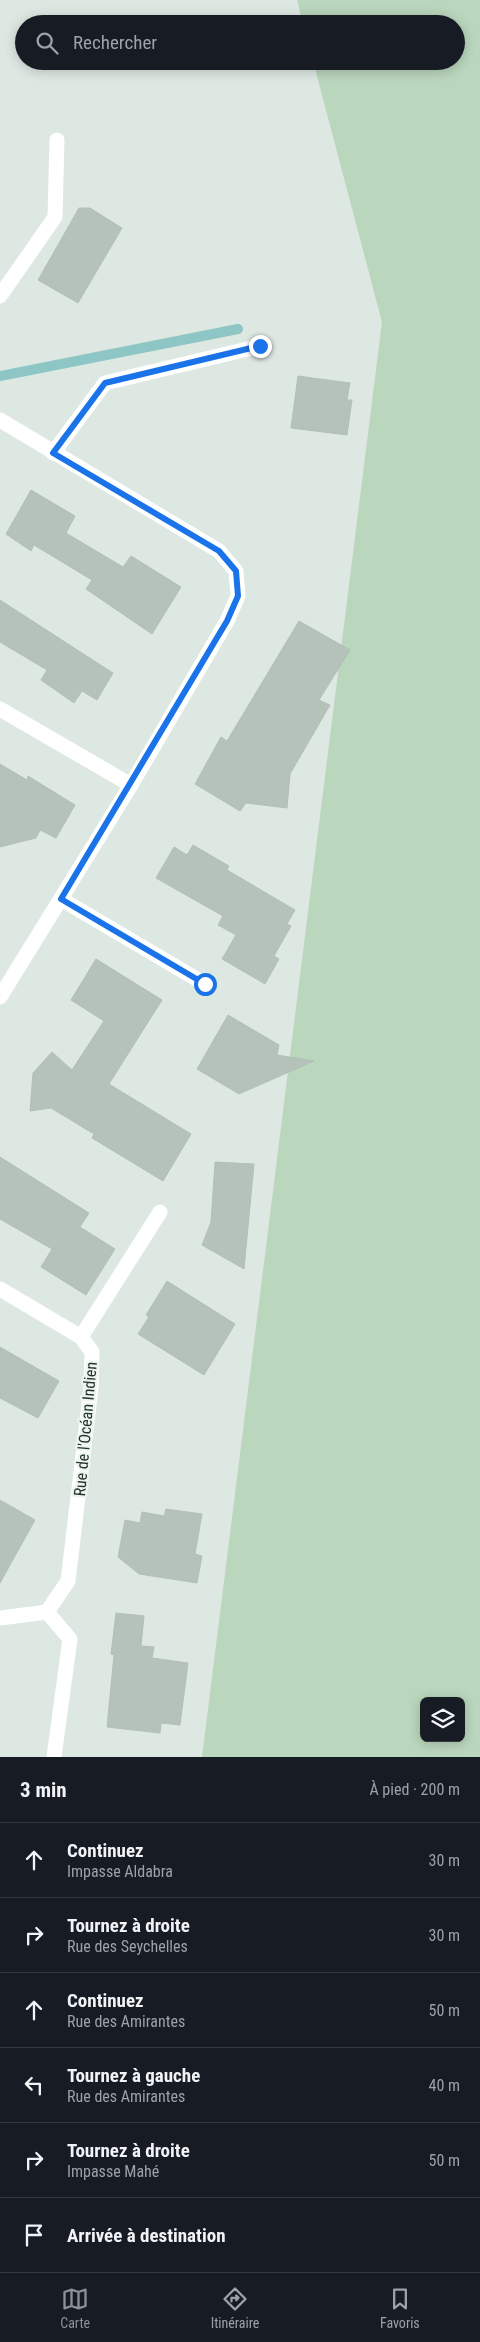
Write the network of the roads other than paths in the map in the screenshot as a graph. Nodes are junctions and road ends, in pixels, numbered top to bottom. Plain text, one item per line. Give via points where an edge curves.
1 (57, 140) dead end
2 (0, 296) edge
3 (260, 346) dead end
4 (0, 420) edge
5 (53, 453) junction
6 (0, 709) edge
7 (131, 785) junction
8 (61, 899) junction
9 (205, 984) dead end
10 (1, 993) edge
11 (160, 1212) dead end
12 (0, 1289) edge
13 (82, 1337) junction
14 (47, 1612) junction
15 (0, 1618) edge
16 (54, 1757) edge

1 - 2 street via 55,217
3 - 5 street via 105,383
4 - 5 street
5 - 7 street via 219,551 236,571 238,596 227,621
6 - 7 street
7 - 8 street
8 - 9 street
8 - 10 street
11 - 13 street
12 - 13 street, Rue de l'Océan Indien
13 - 14 street, Rue de l'Océan Indien via 92,1352 91,1388 68,1581
14 - 15 street
14 - 16 street via 70,1639

